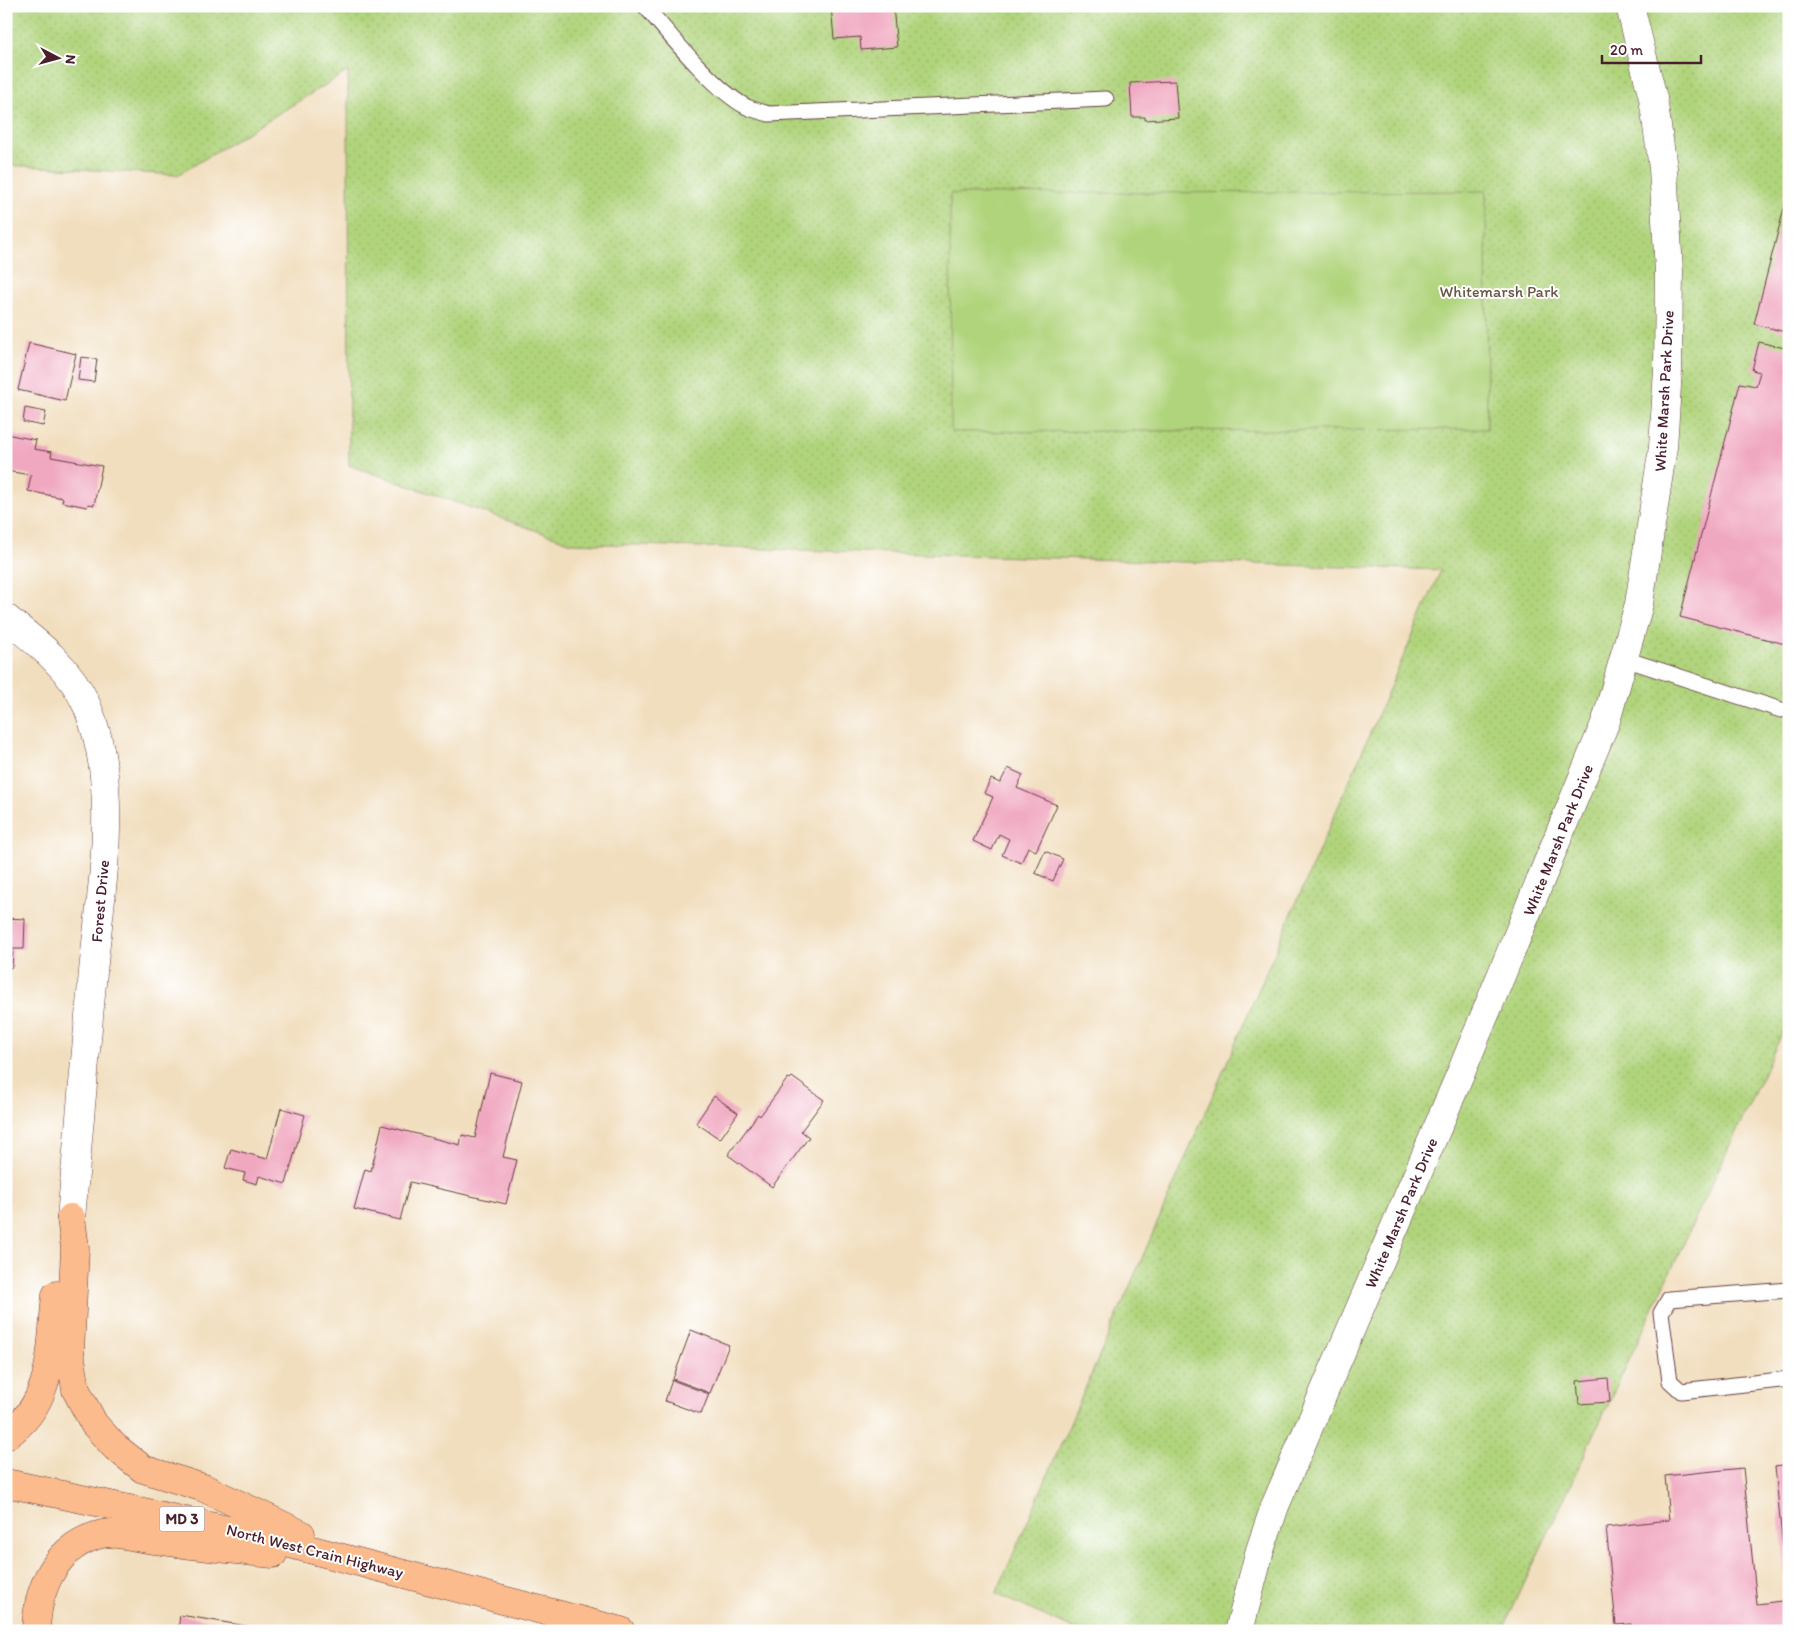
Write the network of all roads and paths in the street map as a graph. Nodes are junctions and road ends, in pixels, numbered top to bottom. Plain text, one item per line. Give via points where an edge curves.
1 (645, 6) edge
2 (1630, 6) edge
3 (1106, 99) dead end
4 (6, 618) edge
5 (1625, 659) junction
6 (1781, 710) dead end
7 (71, 1218) junction
8 (1789, 1290) edge
9 (1789, 1380) edge
10 (6, 1436) edge
11 (6, 1483) edge
12 (357, 1560) junction
13 (36, 1631) edge
14 (621, 1631) edge
15 (1239, 1631) edge

1 - 3 lane via 722,88 746,106 770,114
2 - 5 street, White Marsh Park Drive via 1653,98 1663,168 1670,271 1663,447 1639,604
4 - 7 street, Forest Drive via 34,639 76,684 96,732 105,777 104,853
5 - 6 lane
5 - 15 street, White Marsh Park Drive via 1606,722 1529,910 1275,1506
7 - 10 highway via 61,1249 48,1373 40,1400 22,1425
7 - 12 highway via 75,1248 70,1352 76,1390 94,1424 115,1447 143,1468 204,1488
8 - 9 lane via 1669,1299 1661,1313 1670,1381 1681,1391
11 - 12 highway, North West Crain Highway / MD 3
12 - 13 highway via 210,1548 104,1533 80,1542 50,1570 37,1608
12 - 14 highway, North West Crain Highway / MD 3

